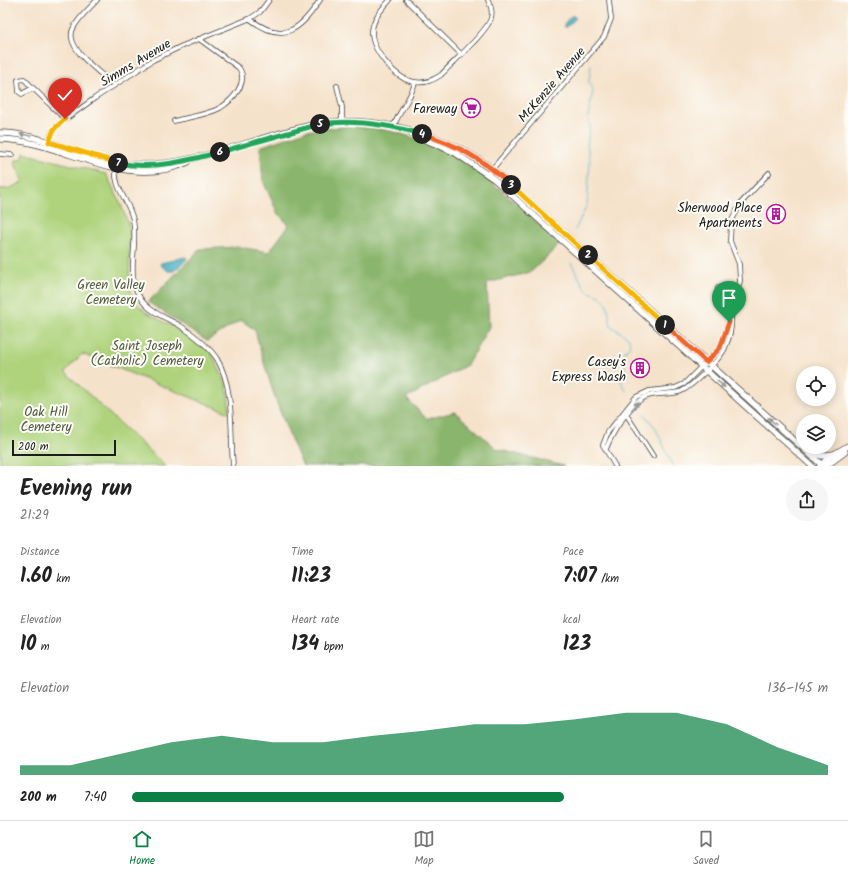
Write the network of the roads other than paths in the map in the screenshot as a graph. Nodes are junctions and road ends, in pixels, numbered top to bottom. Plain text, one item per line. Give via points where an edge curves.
1 (97, 0) edge
2 (269, 0) edge
3 (320, 0) edge
4 (390, 0) edge
5 (406, 0) edge
6 (488, 0) edge
7 (609, 0) edge
8 (250, 19) junction
9 (199, 39) junction
10 (461, 54) junction
11 (415, 83) junction
12 (114, 85) junction
13 (337, 86) dead end
14 (34, 89) dead end
15 (65, 119) junction
16 (174, 121) dead end
17 (342, 123) junction
18 (392, 128) junction
19 (0, 133) edge
20 (0, 139) edge
21 (48, 144) junction
22 (0, 154) edge
23 (12, 155) dead end
24 (117, 166) junction
25 (493, 169) junction
26 (769, 173) dead end
27 (488, 174) junction
28 (718, 288) dead end
29 (737, 295) junction
30 (706, 366) junction
31 (625, 413) junction
32 (796, 443) edge
33 (848, 446) edge
34 (848, 450) edge
35 (836, 453) edge
36 (842, 453) junction
37 (809, 454) edge
38 (814, 454) edge
39 (834, 454) joint
40 (653, 456) dead end
41 (233, 466) edge
42 (615, 466) edge
43 (812, 466) edge
44 (823, 466) edge
45 (834, 466) edge

1 - 12 street via 73,28 72,43 77,51
2 - 8 street, Simms Avenue via 260,12
3 - 8 street via 304,22 290,30 271,31
4 - 11 street via 375,19 372,39 381,57 402,77
5 - 10 street
6 - 10 street via 492,9 489,23
7 - 25 street, McKenzie Avenue via 611,19 604,37
8 - 9 street, Simms Avenue
9 - 12 street, Simms Avenue via 153,60
9 - 16 street via 239,68 243,82 219,108
10 - 11 street via 441,75 433,80
11 - 18 street via 411,97
12 - 15 street, Simms Avenue
13 - 17 street via 342,107
14 - 15 street
15 - 21 street, Simms Avenue via 54,129
17 - 18 main road
17 - 24 main road via 306,127 195,159 153,165
18 - 25 main road via 422,134 453,145
18 - 27 main road via 454,152
21 -> 19 main road via 21,135
20 - 21 main road
21 - 24 main road
22 - 23 street
24 - 41 street via 117,186 129,208 134,226 133,279 138,294 149,308 184,329 214,354 229,394
25 - 27 street, McKenzie Avenue
25 - 30 main road
26 - 29 street via 741,203 731,222 730,241 740,274
27 - 30 main road
28 - 29 street
29 - 30 street via 720,348
30 - 31 street via 684,384 643,392 636,397
32 -> 30 main road
30 -> 43 main road
31 - 40 street
31 - 42 street via 606,449
33 - 35 main road
34 - 36 main road
36 - 44 main road
36 - 45 main road
37 - 44 main road
38 - 39 main road
39 - 44 main road

